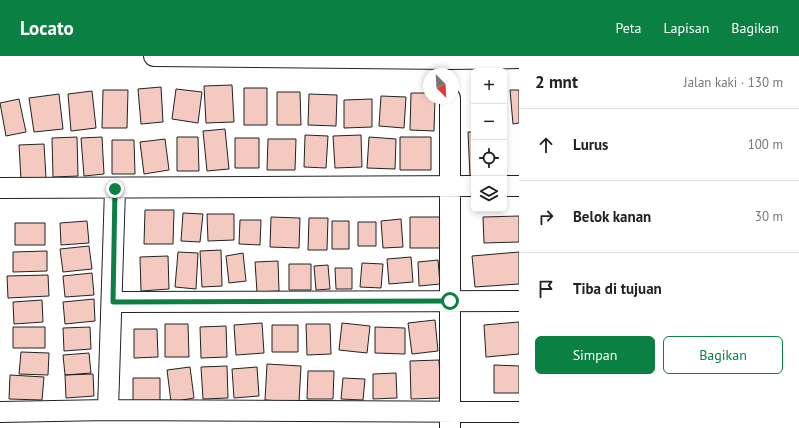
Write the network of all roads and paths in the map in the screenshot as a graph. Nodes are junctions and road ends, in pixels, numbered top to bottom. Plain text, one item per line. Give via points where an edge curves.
1 (154, 56) edge
2 (519, 58) edge
3 (450, 66) edge
4 (450, 104) edge
5 (451, 186) junction
6 (471, 186) edge
7 (507, 186) edge
8 (519, 186) edge
9 (0, 188) edge
10 (115, 189) junction
11 (450, 301) junction
12 (519, 301) edge
13 (113, 302) junction
14 (108, 410) junction
15 (0, 412) edge
16 (519, 412) edge
17 (450, 420) edge

1 - 3 street
2 - 3 street
4 - 5 street
5 - 6 street
5 - 10 street
5 - 11 street
7 - 8 street
9 - 10 street
10 - 13 street
11 - 12 street
11 - 13 street
11 - 17 street
13 - 14 street
14 - 15 street
14 - 17 street
16 - 17 street

